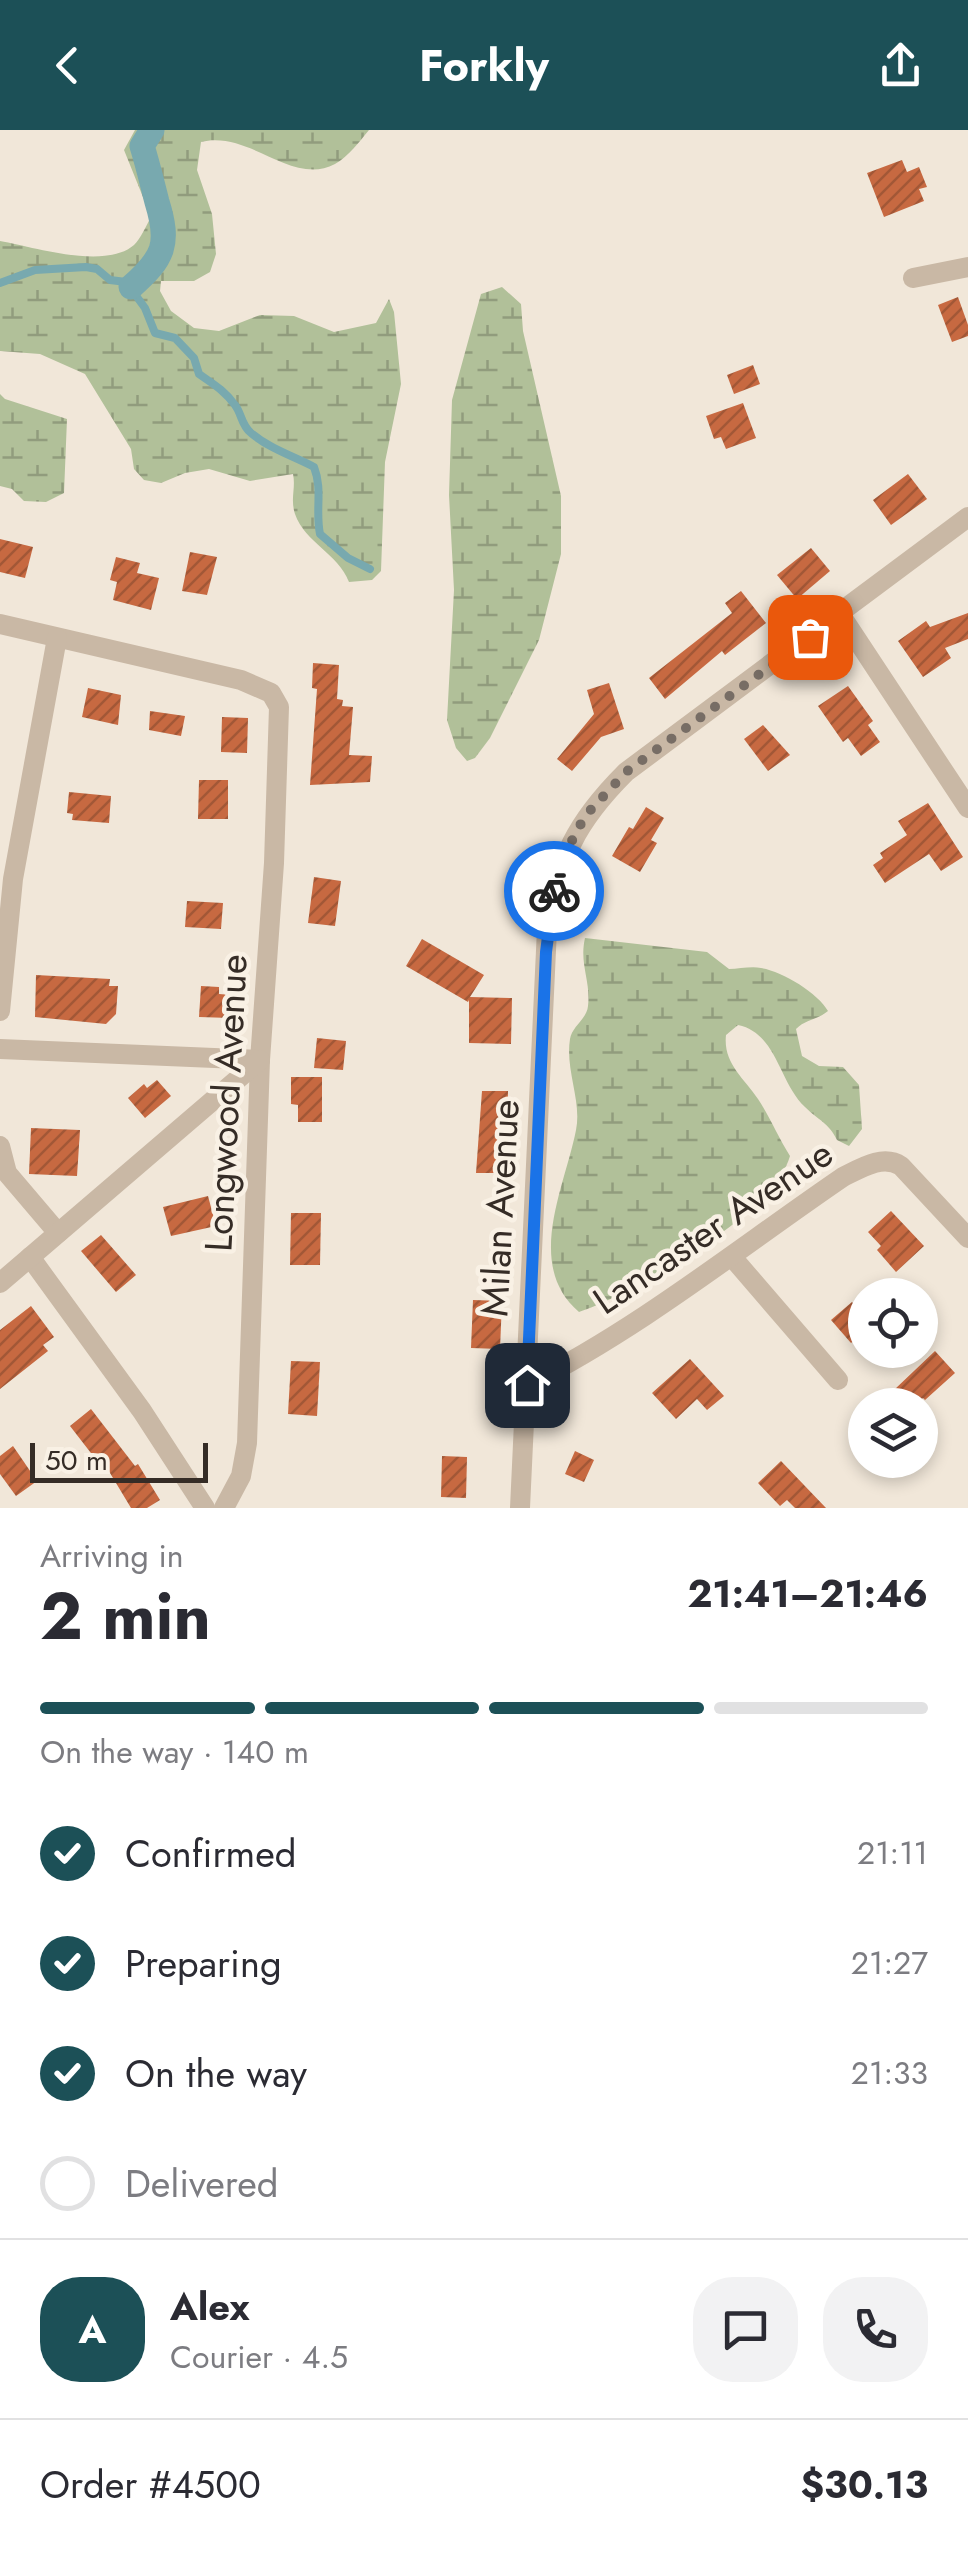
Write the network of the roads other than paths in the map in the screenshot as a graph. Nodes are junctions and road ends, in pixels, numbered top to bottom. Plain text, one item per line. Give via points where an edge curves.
1 (968, 267) edge
2 (913, 278) dead end
3 (968, 517) edge
4 (840, 614) junction
5 (0, 624) edge
6 (56, 638) junction
7 (968, 808) edge
8 (0, 1011) edge
9 (0, 1048) edge
10 (260, 1060) junction
11 (0, 1146) edge
12 (58, 1233) junction
13 (968, 1238) edge
14 (30, 1257) junction
15 (732, 1257) junction
16 (0, 1284) edge
17 (838, 1380) dead end
18 (527, 1385) junction
19 (205, 1508) edge
20 (224, 1508) edge
21 (520, 1508) edge

1 - 2 street
3 - 4 street, Milan Avenue
4 - 7 street
4 - 18 street, Milan Avenue via 638,762 585,816 570,843 546,952
5 - 6 street
6 - 8 street via 13,879
6 - 10 street, Longwood Avenue via 241,680 274,697 279,747
9 - 10 street
10 - 12 street
10 - 20 street, Longwood Avenue via 247,1443
11 - 12 street via 7,1173
12 - 14 street
13 - 15 street, Lancaster Avenue via 902,1166 887,1160 843,1177
14 - 16 street
14 - 19 street
15 - 17 street
15 - 18 street, Lancaster Avenue
18 - 21 street, Milan Avenue

